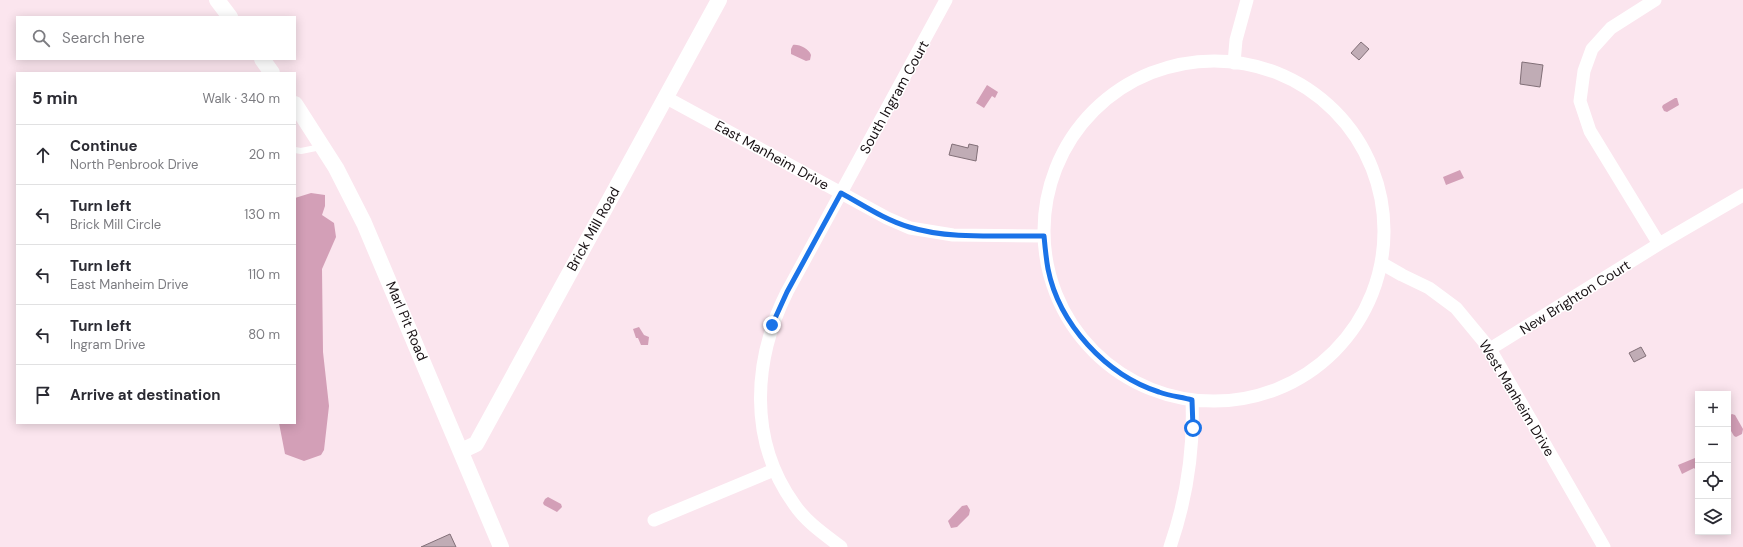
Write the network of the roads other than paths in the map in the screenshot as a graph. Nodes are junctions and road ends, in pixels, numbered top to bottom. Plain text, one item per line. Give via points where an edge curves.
1 (217, 0) edge
2 (719, 0) edge
3 (946, 0) edge
4 (1246, 0) edge
5 (1655, 0) edge
6 (229, 16) edge
7 (263, 60) edge
8 (1234, 63) junction
9 (271, 72) edge
10 (665, 97) junction
11 (296, 106) edge
12 (323, 146) junction
13 (296, 150) edge
14 (841, 193) junction
15 (1743, 195) edge
16 (1044, 236) junction
17 (1659, 244) junction
18 (1381, 263) junction
19 (1490, 349) junction
20 (1192, 400) junction
21 (460, 451) junction
22 (774, 470) junction
23 (654, 520) dead end
24 (501, 547) edge
25 (841, 547) edge
26 (1170, 547) edge
27 (1604, 547) edge

1 - 6 street
2 - 10 street, Brick Mill Road
3 - 14 street, South Ingram Court
4 - 8 street via 1236,40
5 - 17 street via 1611,28 1592,49 1584,71 1580,101 1590,131
7 - 9 street
8 - 16 street via 1204,62 1155,72 1122,88 1099,106 1079,127 1063,152 1052,178 1045,207
8 - 18 street via 1264,69 1292,81 1318,98 1341,119 1359,144 1375,179 1381,202 1384,232
10 - 14 street, East Manheim Drive
10 - 21 street, Brick Mill Road via 476,444
11 - 12 street, Marl Pit Road
12 - 13 lane
12 - 21 street, Marl Pit Road via 378,254
14 - 16 street, East Manheim Drive via 910,228 953,235
14 - 22 street, South Ingram Court via 781,304 766,343 760,383 760,405
15 - 17 street, New Brighton Court
16 - 20 street via 1048,270 1059,302 1077,332 1090,347 1128,377 1159,392
17 - 19 street, New Brighton Court
18 - 19 street, West Manheim Drive via 1429,288 1456,308
18 - 20 street via 1372,294 1358,322 1338,348 1314,369 1286,385 1256,396 1224,401
19 - 27 street, West Manheim Drive
20 - 26 street via 1193,428 1182,502
21 - 24 street, Marl Pit Road
22 - 23 street
22 - 25 street, South Ingram Court via 794,505 812,525

